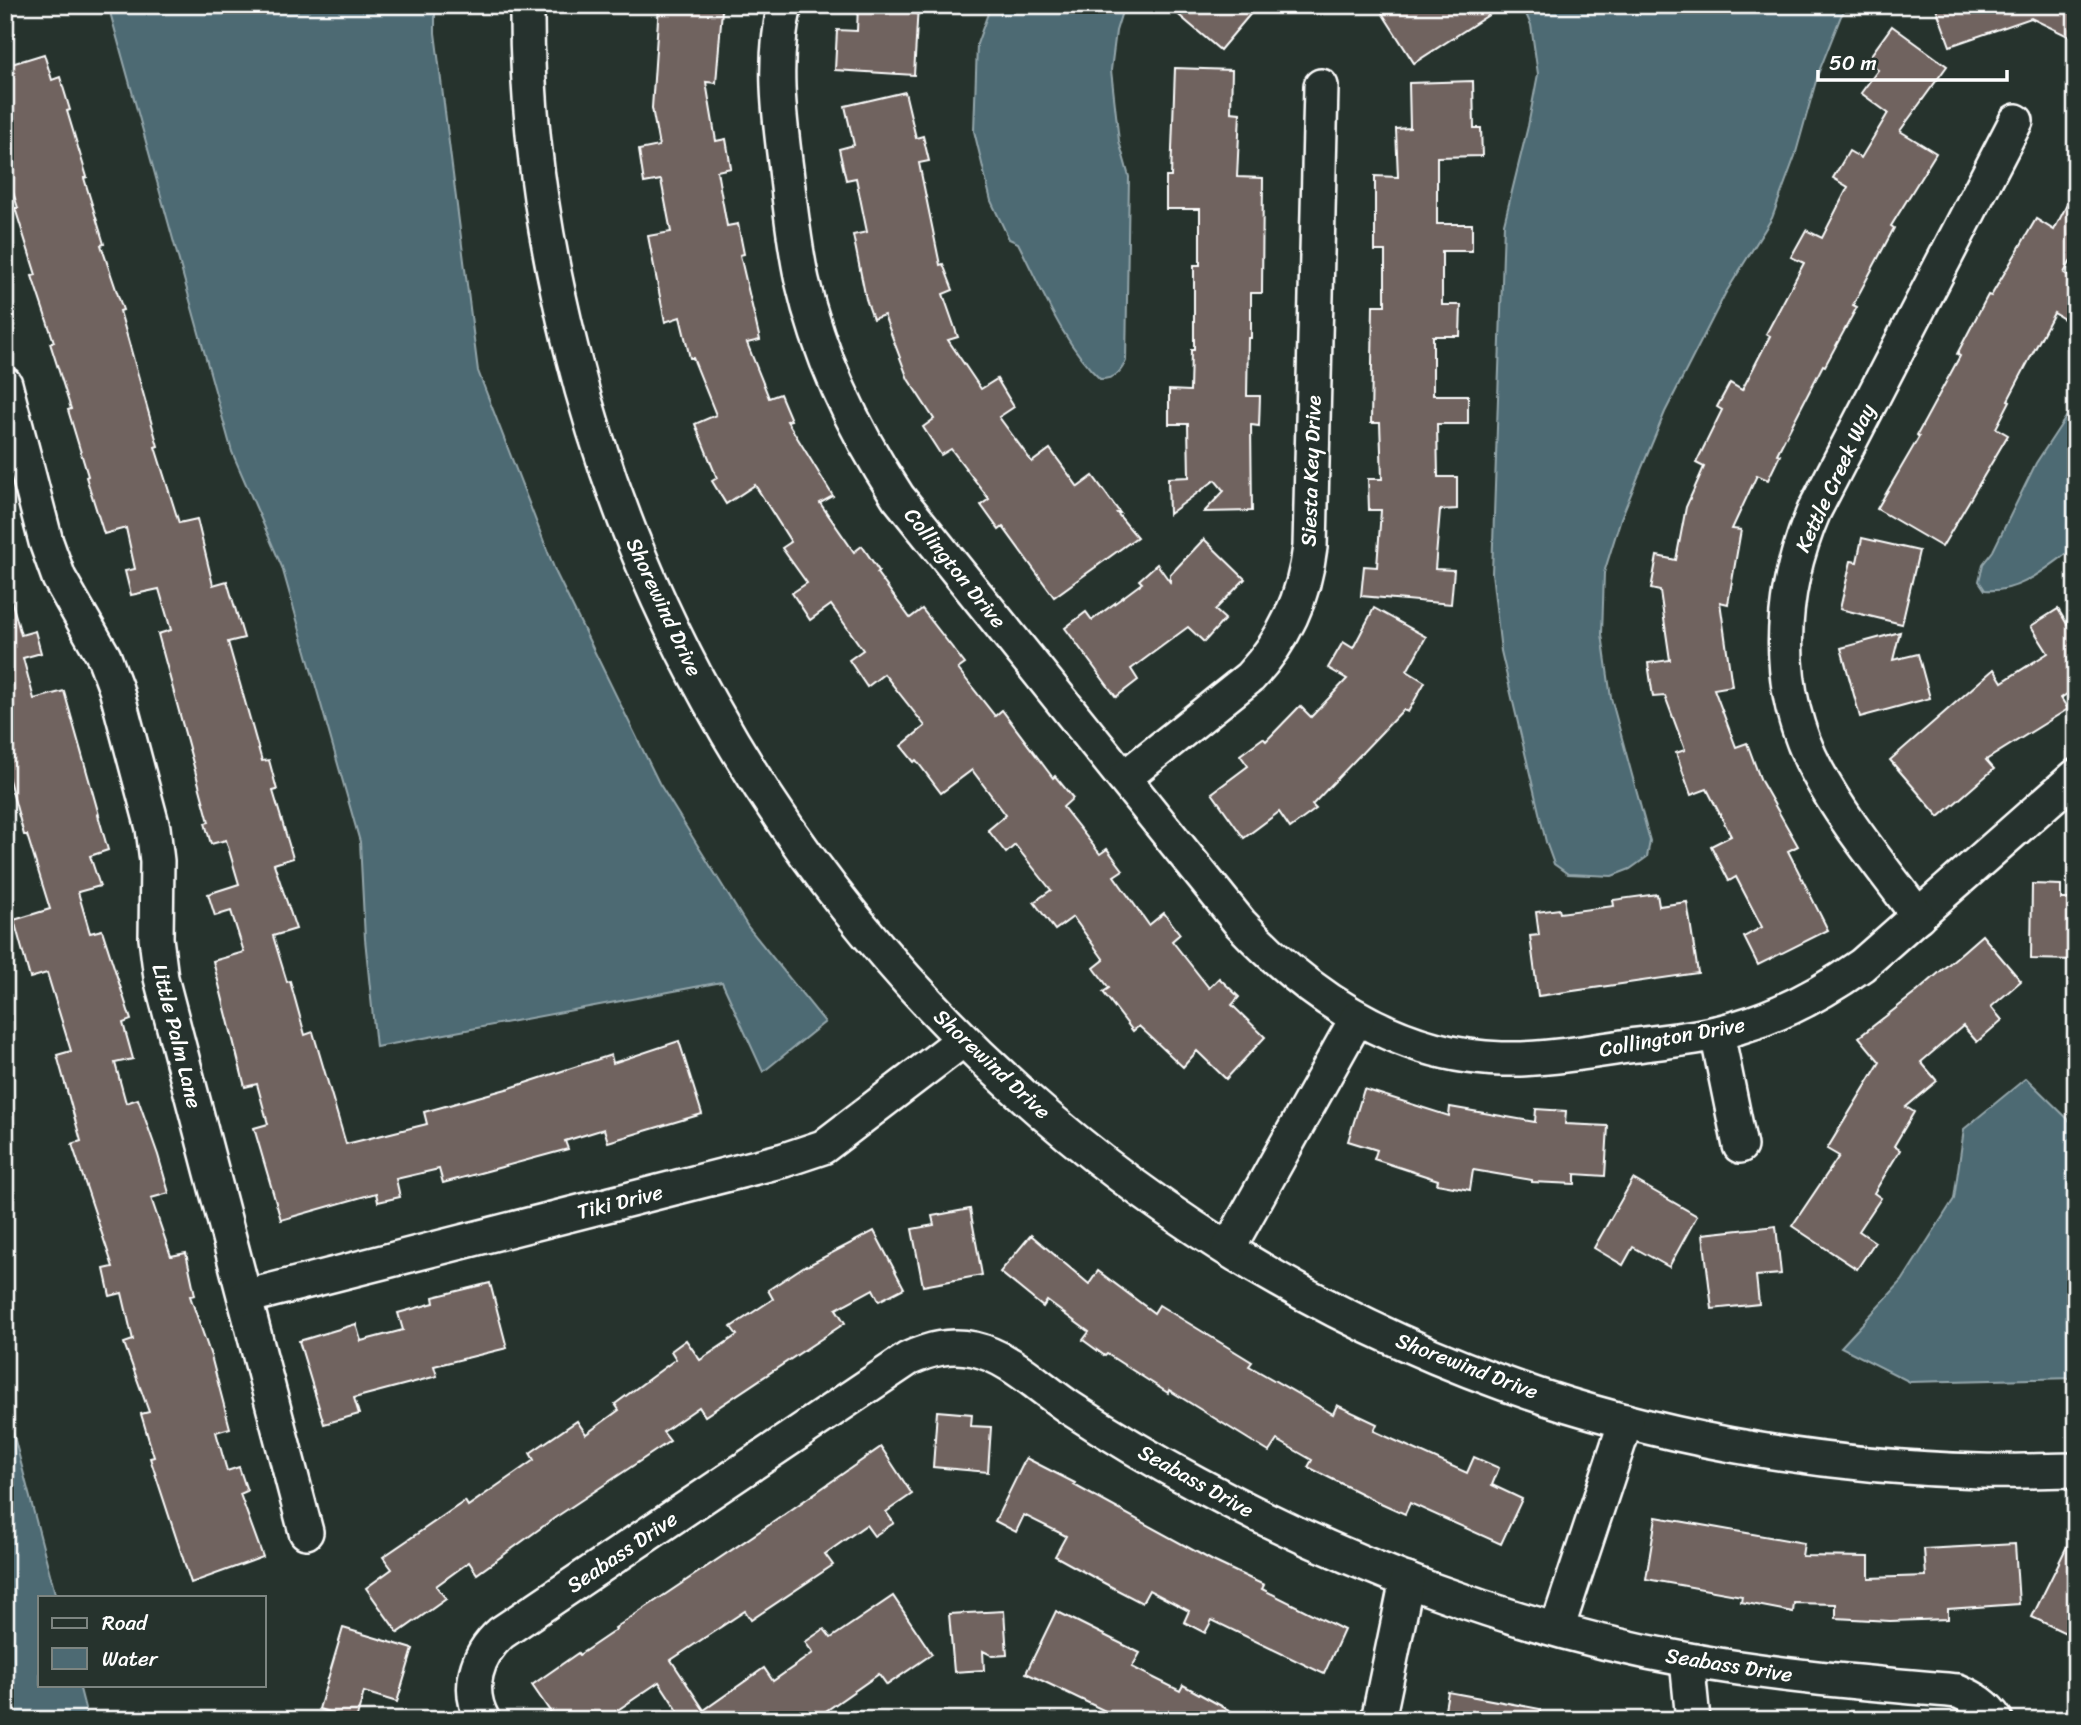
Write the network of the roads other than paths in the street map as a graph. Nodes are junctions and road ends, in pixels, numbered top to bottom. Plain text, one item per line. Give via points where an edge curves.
1 (527, 5) edge
2 (785, 5) edge
3 (1321, 86) dead end
4 (2016, 121) dead end
5 (5, 384) edge
6 (1124, 778) junction
7 (2073, 784) edge
8 (1918, 916) junction
9 (1357, 1018) junction
10 (1717, 1033) junction
11 (963, 1040) junction
12 (1740, 1146) dead end
13 (1228, 1249) junction
14 (244, 1297) junction
15 (1626, 1421) junction
16 (2076, 1470) edge
17 (306, 1532) dead end
18 (1407, 1580) junction
19 (1557, 1629) junction
20 (1687, 1660) junction
21 (483, 1720) edge
22 (1378, 1720) edge
23 (1693, 1720) edge
24 (1996, 1720) edge

1 - 11 street, Shorewind Drive via 532,120 560,304 582,395 645,571 729,738 779,817 850,913
2 - 6 street, Collington Drive via 777,64 779,119 794,236 819,342 843,403 898,497
3 - 6 street, Siesta Key Drive via 1310,547 1302,590 1286,629 1250,677
4 - 8 street, Kettle Creek Way via 1814,511 1793,569 1786,610 1787,671 1794,712 1816,769
5 - 14 street, Little Palm Lane via 46,542 60,578 104,657 147,803 157,861 160,978
6 - 9 street, Collington Drive via 1266,950 1309,987
7 - 8 street, Collington Drive
8 - 10 street, Collington Drive via 1824,991 1784,1012
9 - 10 street, Collington Drive via 1416,1044 1501,1059
9 - 13 street
10 - 12 street
11 - 13 street, Shorewind Drive via 1092,1154
11 - 14 street, Tiki Drive via 823,1147
13 - 15 street, Shorewind Drive via 1286,1284 1455,1364
14 - 17 street, Little Palm Lane
15 - 16 street, Shorewind Drive via 1759,1450 1878,1465
15 - 19 street
18 - 19 street, Seabass Drive
18 - 21 street, Seabass Drive via 1209,1490 1154,1460 993,1356 968,1348 940,1348 908,1359 501,1633 487,1646 473,1679 474,1698
18 - 22 street
19 - 20 street, Seabass Drive
20 - 23 street
20 - 24 street, Seabass Drive via 1811,1679 1958,1691 1976,1699

